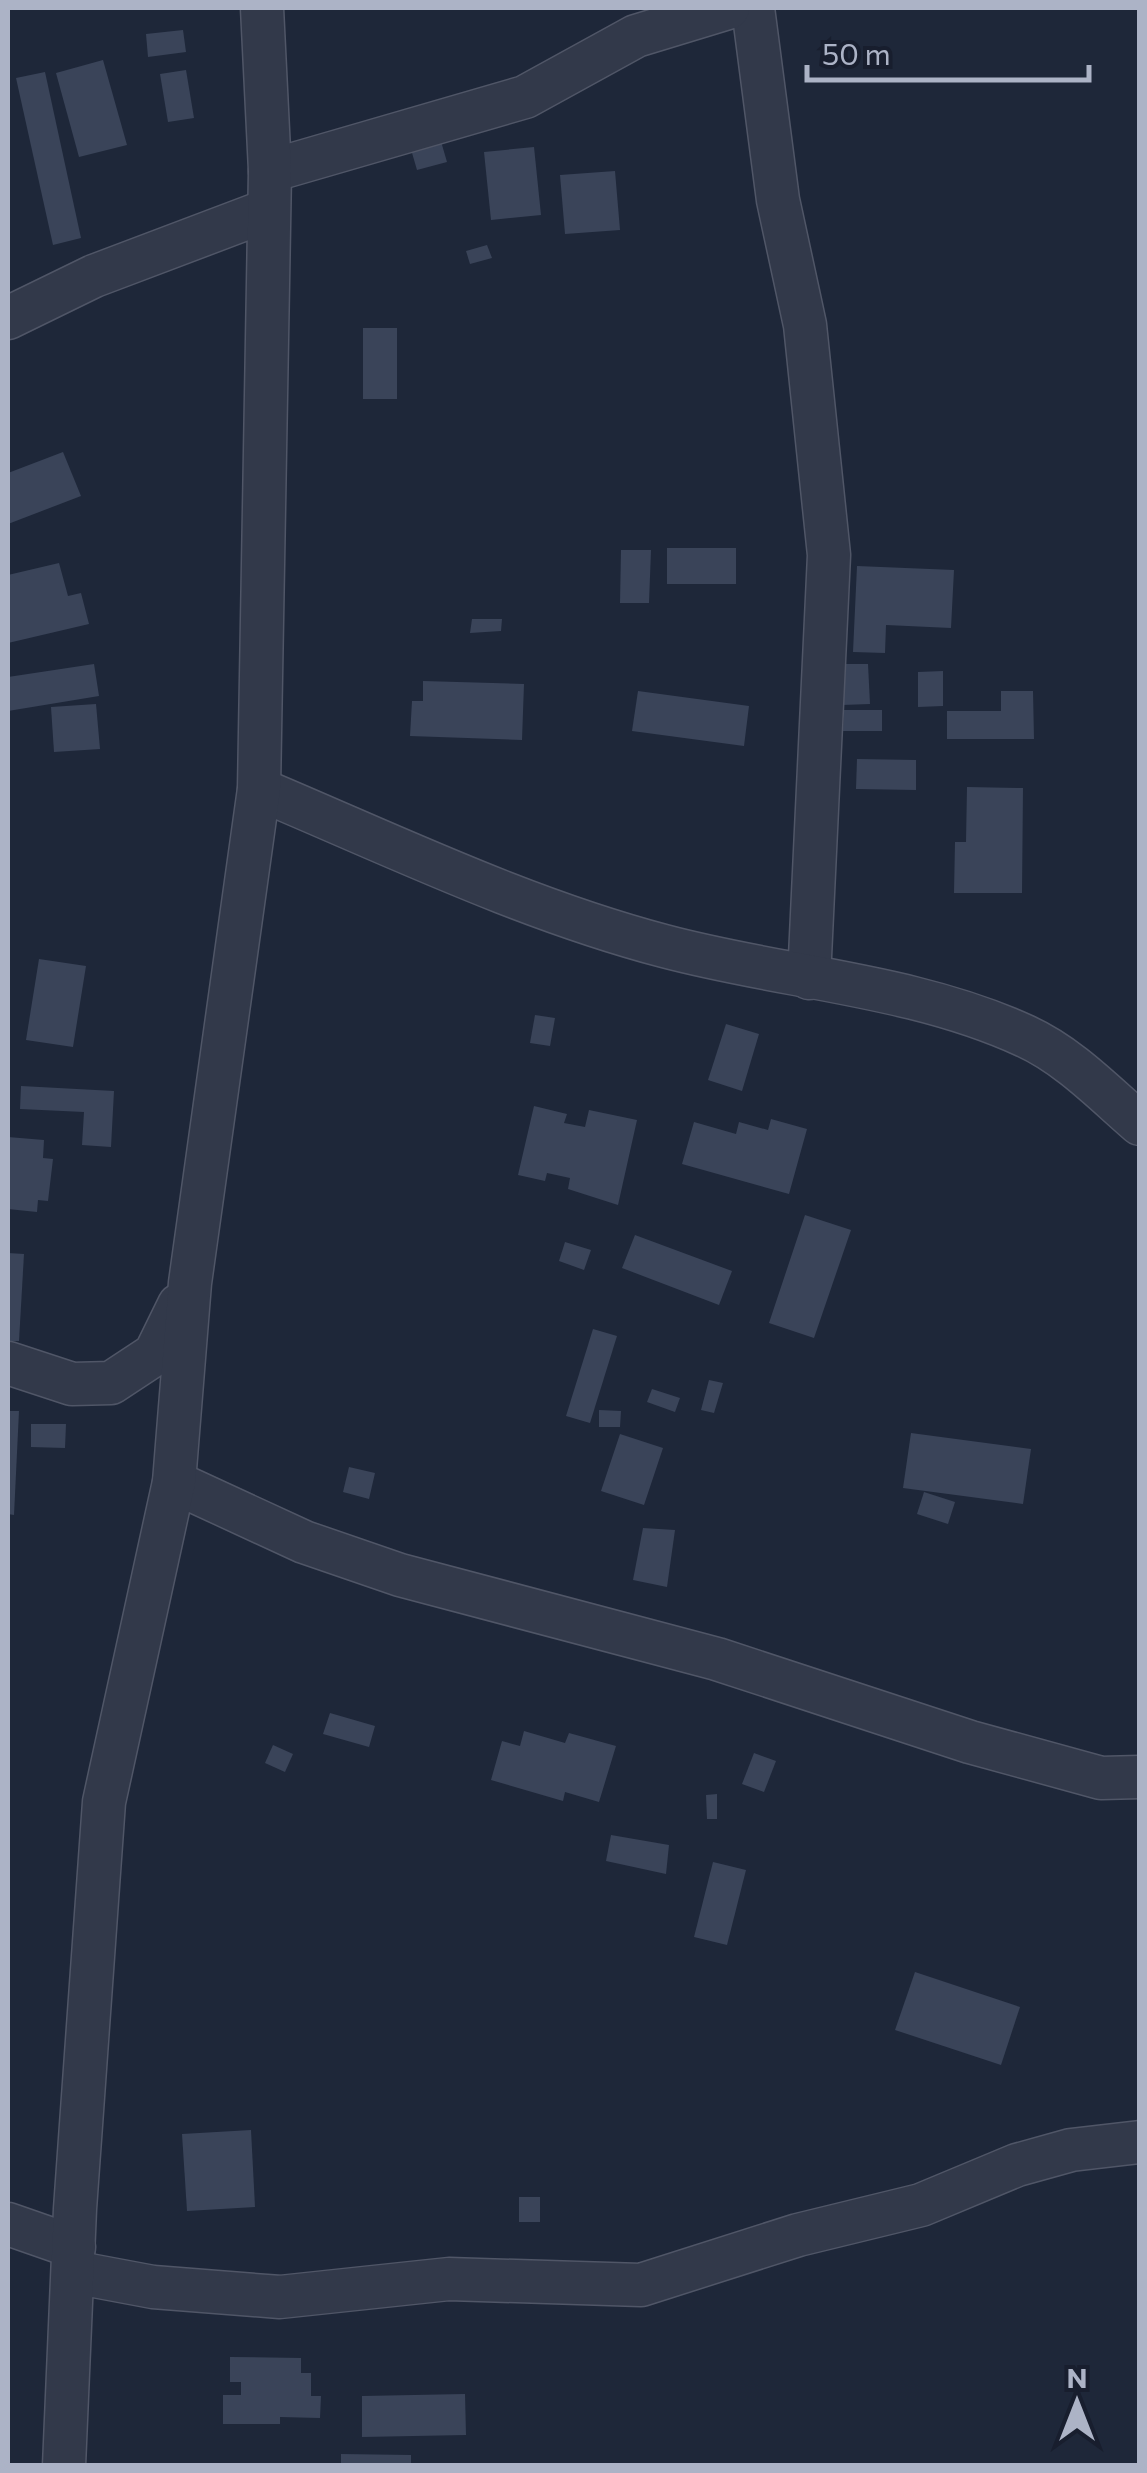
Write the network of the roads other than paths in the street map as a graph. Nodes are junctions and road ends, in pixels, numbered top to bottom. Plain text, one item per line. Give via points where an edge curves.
1 (262, 8) edge
2 (728, 8) edge
3 (754, 8) edge
4 (268, 191) junction
5 (8, 318) edge
6 (259, 789) junction
7 (810, 978) junction
8 (1140, 1124) edge
9 (190, 1283) junction
10 (8, 1363) edge
11 (174, 1482) junction
12 (1140, 1778) edge
13 (1140, 2142) edge
14 (8, 2224) edge
15 (73, 2260) junction
16 (64, 2466) edge

1 - 4 street
2 - 4 street via 636,36 525,97
3 - 7 street via 778,200 805,325 829,555
4 - 5 street
4 - 6 street
6 - 7 street via 512,895 662,946
6 - 9 street
7 - 8 street via 864,986 1026,1036 1064,1059
9 - 10 street via 155,1354 111,1383 72,1384
9 - 11 street
11 - 12 street via 304,1542 400,1575 718,1659 1082,1773
11 - 15 street via 104,1802
13 - 15 street via 1053,2155 921,2205 640,2285 449,2279 280,2297 152,2287
14 - 15 street
15 - 16 street

